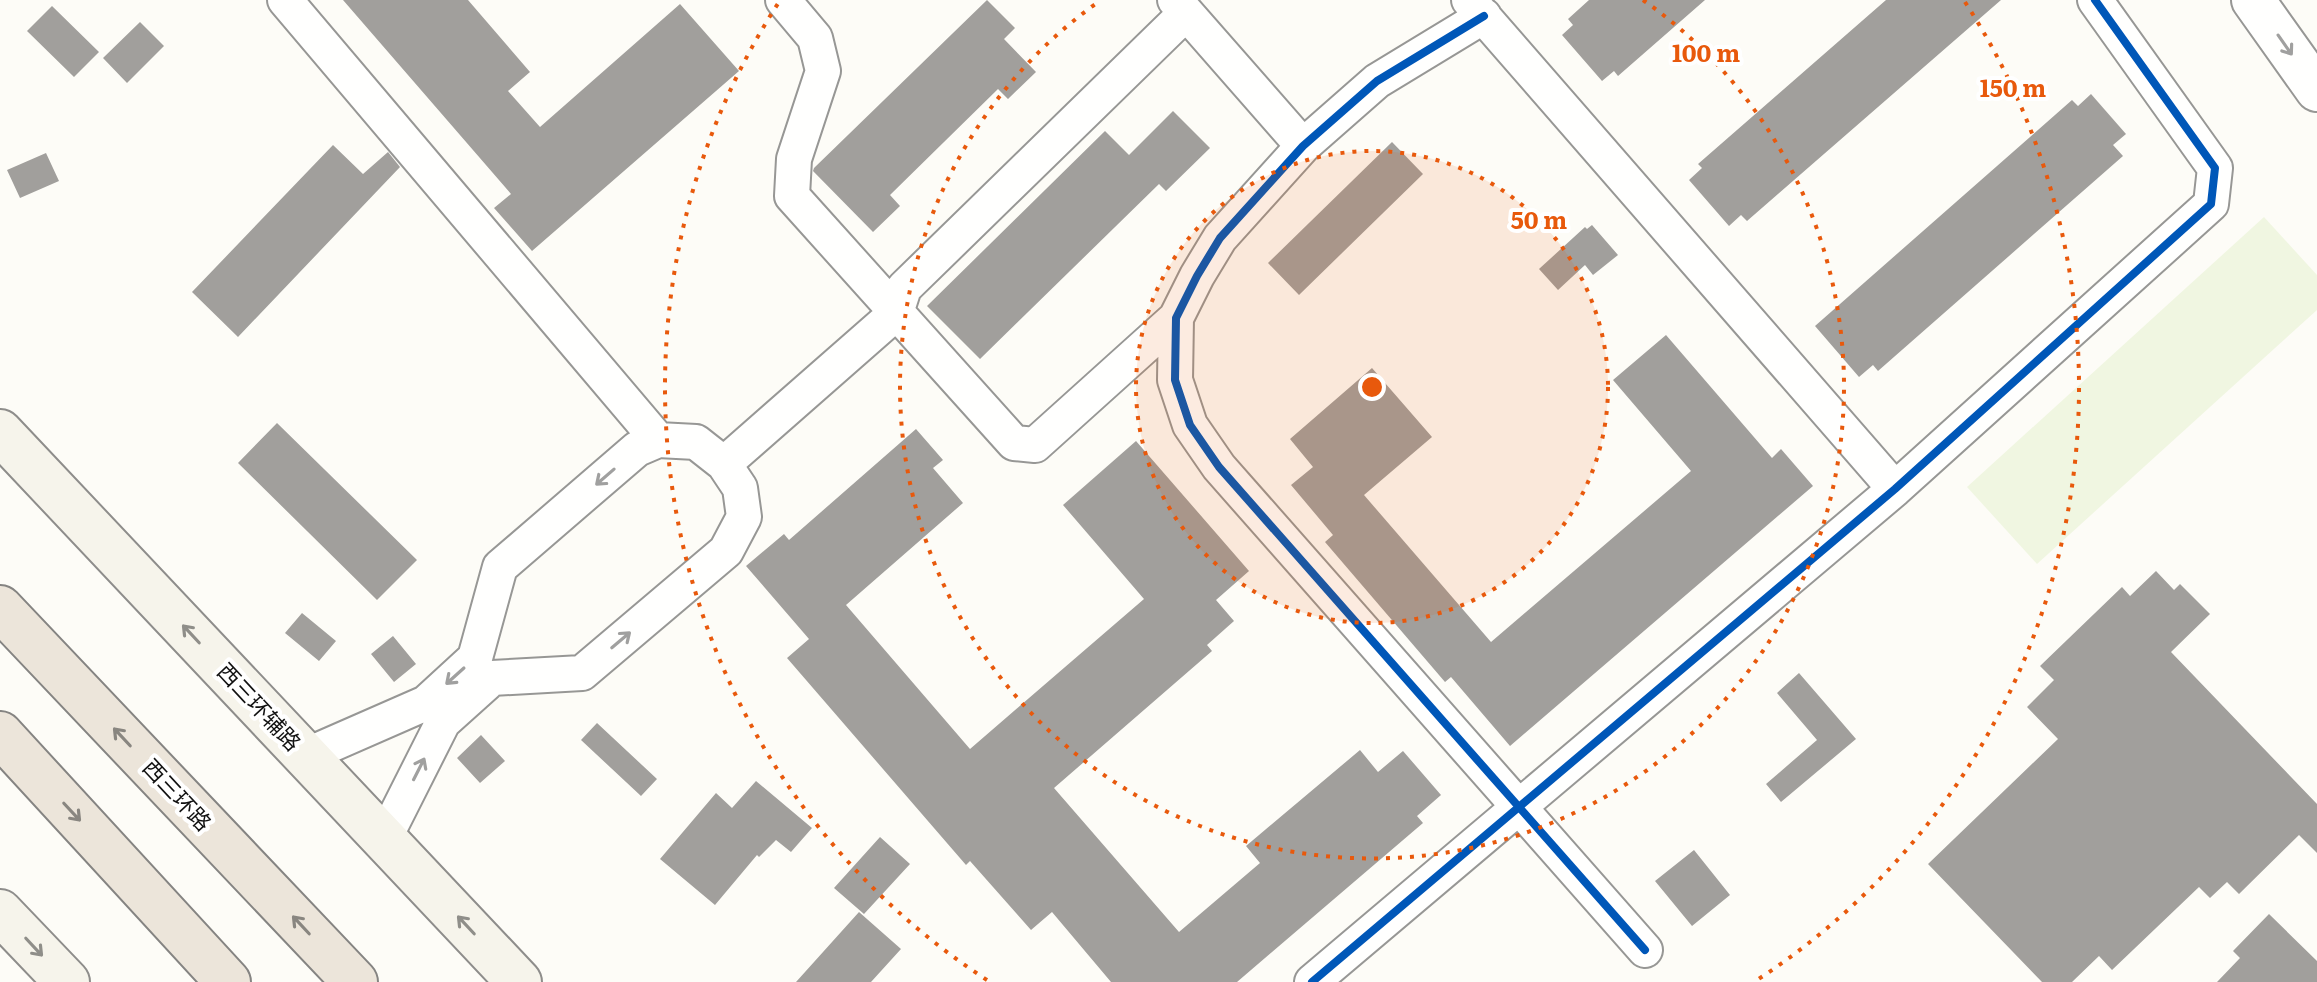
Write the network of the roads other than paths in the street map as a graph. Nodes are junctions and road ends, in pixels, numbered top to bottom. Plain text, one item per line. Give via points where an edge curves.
1 (285, 0) edge
2 (2095, 0) edge
3 (2253, 0) edge
4 (799, 5) edge
5 (1181, 6) edge
6 (1476, 8) edge
7 (2317, 90) edge
8 (1303, 146) junction
9 (896, 313) junction
10 (1176, 318) junction
11 (0, 432) edge
12 (658, 440) junction
13 (724, 464) junction
14 (1895, 489) junction
15 (0, 608) edge
16 (0, 734) edge
17 (305, 756) junction
18 (1518, 807) junction
19 (384, 839) junction
20 (0, 912) edge
21 (1645, 950) dead end
22 (67, 982) edge
23 (228, 982) edge
24 (355, 982) edge
25 (519, 982) edge
26 (1312, 982) edge

1 - 12 street
2 - 14 street via 2215,168 2211,204
3 -> 7 street
4 - 9 street via 823,71 794,159 792,196
5 - 8 street
5 - 9 street via 904,288
6 - 8 street via 1377,81
6 - 14 street
8 - 10 street via 1220,238
9 - 10 street via 1014,443 1035,445
9 - 13 street
10 - 18 street via 1175,380 1190,425 1219,467
17 -> 11 main road, 西三环辅路
12 - 13 street via 696,442
12 -> 17 street via 637,449 500,567 475,658 426,703
19 -> 13 street via 443,722 492,678 582,673 726,551 744,517 740,488
14 - 18 street
24 -> 15 highway, 西三环路
16 -> 23 highway
17 - 19 main road, 西三环辅路
18 - 21 street
18 - 26 street
25 -> 19 main road, 西三环辅路
20 -> 22 main road

